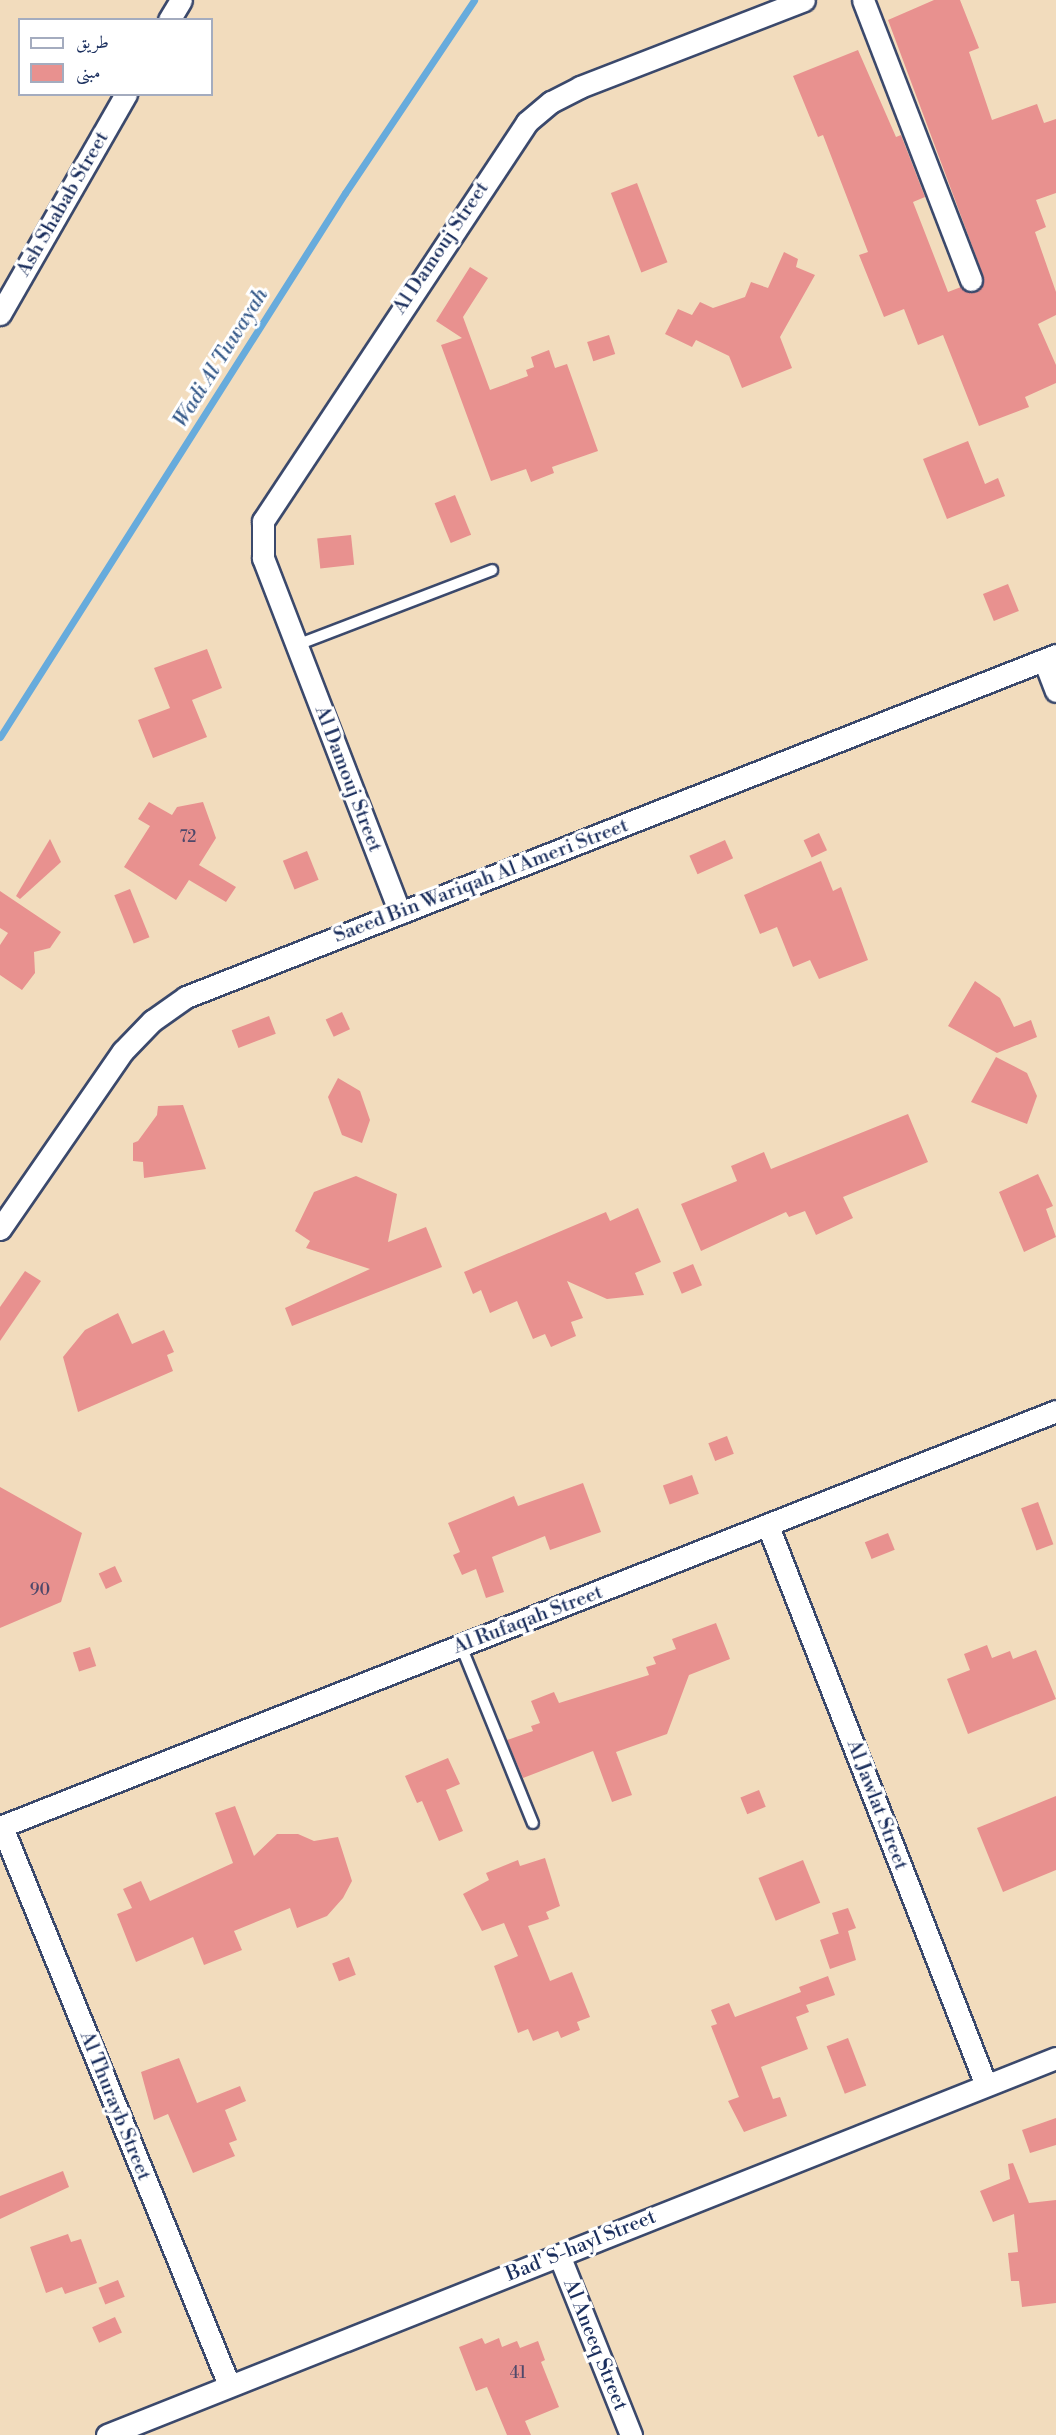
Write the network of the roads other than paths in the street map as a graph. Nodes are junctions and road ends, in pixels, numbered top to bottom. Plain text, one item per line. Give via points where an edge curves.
1 (181, 0) edge
2 (804, 0) edge
3 (864, 0) edge
4 (171, 18) edge
5 (125, 96) edge
6 (971, 280) dead end
7 (0, 315) edge
8 (492, 570) dead end
9 (297, 645) junction
10 (1050, 658) edge
11 (1056, 691) edge
12 (400, 914) junction
13 (0, 1229) edge
14 (1056, 1411) edge
15 (768, 1526) junction
16 (462, 1646) junction
17 (533, 1822) dead end
18 (1, 1827) edge
19 (1056, 2058) edge
20 (986, 2085) junction
21 (559, 2255) junction
22 (229, 2385) junction
23 (117, 2433) edge
24 (631, 2435) edge

1 - 4 street
2 - 9 street, Al Damouj Street via 580,87 551,102 527,122 263,521 263,558
3 - 6 street
5 - 7 street, Ash Shabab Street
8 - 9 lane
9 - 12 street, Al Damouj Street
10 - 11 street
10 - 12 street, Saeed Bin Wariqah Al Ameri Street
12 - 13 street, Saeed Bin Wariqah Al Ameri Street via 224,980 186,997 152,1021 123,1051
14 - 15 street, Al Rufaqah Street
15 - 16 street, Al Rufaqah Street
15 - 20 street, Al Jawlat Street
16 - 17 lane
16 - 18 street, Al Rufaqah Street
18 - 22 street, Al Thurayb Street
19 - 20 street, Bad' S-hayl Street
20 - 21 street, Bad' S-hayl Street
21 - 22 street, Bad' S-hayl Street
21 - 24 street, Al Aneeq Street
22 - 23 street, Bad' S-hayl Street

